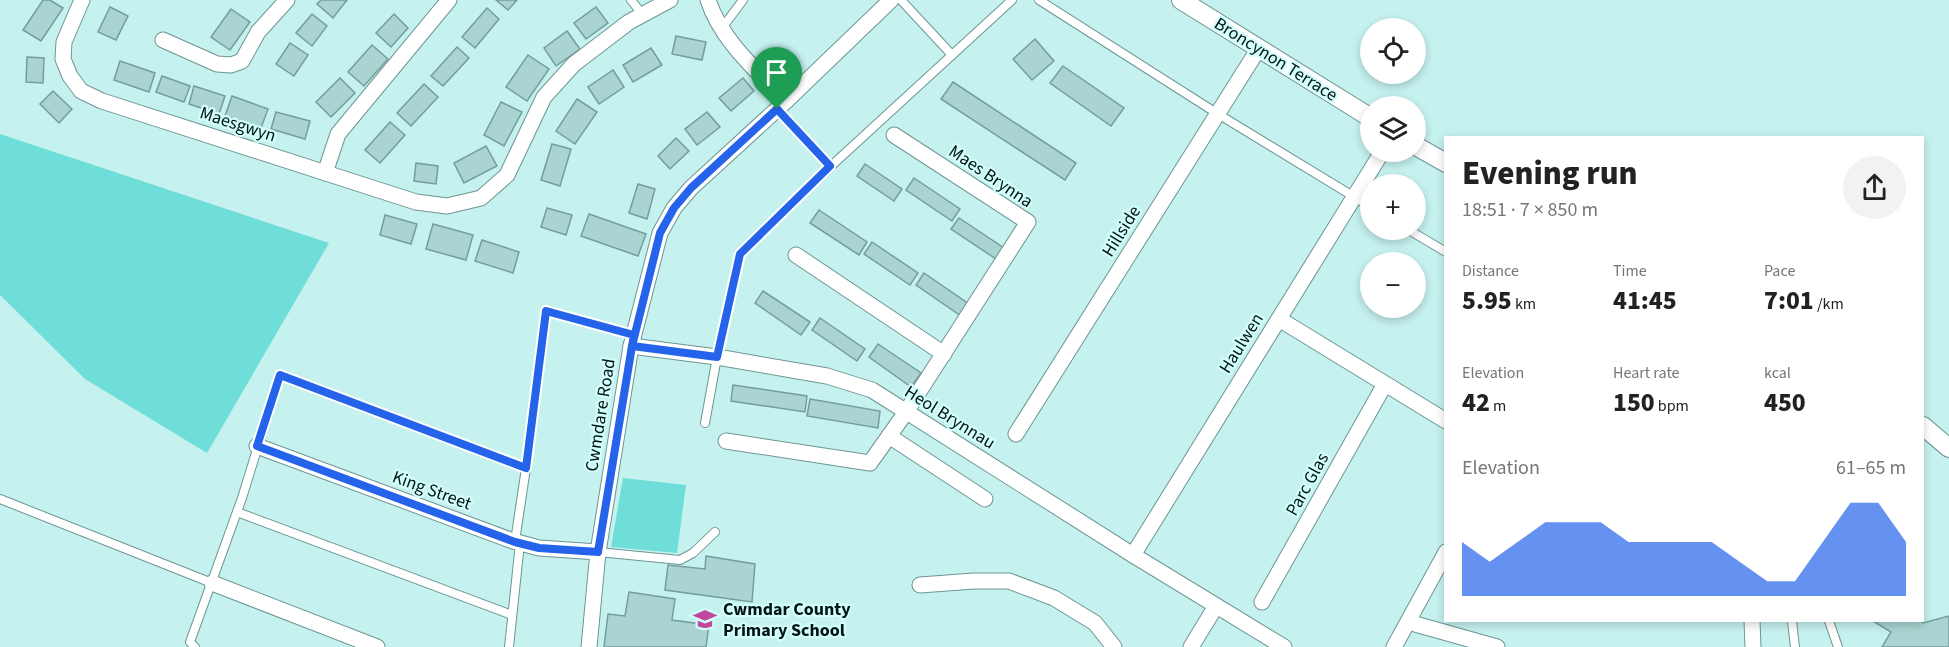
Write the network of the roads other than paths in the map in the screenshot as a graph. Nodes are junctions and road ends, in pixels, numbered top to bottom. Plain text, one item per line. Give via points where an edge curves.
1 (82, 0) edge
2 (287, 0) edge
3 (449, 0) edge
4 (631, 0) edge
5 (670, 0) edge
6 (708, 0) edge
7 (743, 0) edge
8 (891, 0) edge
9 (901, 0) edge
10 (1012, 0) edge
11 (1039, 0) edge
12 (1181, 0) edge
13 (642, 14) junction
14 (722, 28) junction
15 (163, 40) dead end
16 (1259, 48) junction
17 (952, 55) junction
18 (782, 105) junction
19 (1360, 111) edge
20 (1218, 114) junction
21 (894, 135) dead end
22 (1426, 152) edge
23 (1376, 162) edge
24 (1444, 162) edge
25 (830, 166) junction
26 (325, 173) junction
27 (1354, 197) junction
28 (1360, 201) edge
29 (1425, 240) edge
30 (1444, 251) edge
31 (796, 255) dead end
32 (1279, 319) junction
33 (633, 340) junction
34 (944, 354) junction
35 (717, 357) junction
36 (1385, 384) junction
37 (906, 412) junction
38 (1444, 420) edge
39 (705, 423) dead end
40 (1924, 427) edge
41 (1016, 434) dead end
42 (889, 436) junction
43 (726, 441) dead end
44 (257, 446) junction
45 (1949, 448) edge
46 (526, 468) junction
47 (0, 499) edge
48 (986, 499) dead end
49 (237, 512) junction
50 (715, 532) dead end
51 (518, 542) junction
52 (598, 552) junction
53 (1133, 555) junction
54 (1444, 556) edge
55 (212, 583) junction
56 (920, 585) dead end
57 (1262, 602) dead end
58 (1216, 606) junction
59 (512, 615) junction
60 (1408, 622) junction
61 (1752, 622) edge
62 (1792, 622) edge
63 (1829, 622) edge
64 (373, 646) edge
65 (195, 647) edge
66 (509, 647) edge
67 (589, 647) edge
68 (1114, 647) edge
69 (1191, 647) edge
70 (1284, 647) edge
71 (1394, 647) edge
72 (1497, 647) edge
73 (1753, 647) edge
74 (1795, 647) edge
75 (1838, 647) edge

1 - 26 street, Maesgwyn via 63,42 69,76 81,91
2 - 15 street via 258,32 242,61 231,65 217,64
3 - 26 street via 338,134
4 - 13 lane
5 - 13 street
6 - 14 street
7 - 14 lane
8 - 18 street, Cwmdare Road
9 - 17 lane
10 - 17 lane
11 - 20 lane
12 - 16 street, Broncynon Terrace
13 - 26 street, Maesgwyn via 574,64 544,97 507,175 481,198 447,206 416,202
14 - 18 street
16 - 19 street, Broncynon Terrace
16 - 20 street, Hillside
17 - 25 lane
18 - 25 lane
18 - 33 street, Cwmdare Road via 674,208 660,233
20 - 27 lane
20 - 41 street, Hillside
21 - 34 street, Maes Brynna via 1028,222
22 - 24 street
23 - 27 street, Haulwen
25 - 35 lane via 740,254
27 - 28 lane
27 - 32 street, Haulwen
29 - 30 lane
31 - 34 street
32 - 36 street
32 - 53 street, Haulwen
33 - 35 street, Heol Brynnau
33 - 46 lane via 546,311
33 - 52 street, Cwmdare Road
34 - 37 street
35 - 37 street, Heol Brynnau via 827,376 872,390
35 - 39 lane
36 - 38 street
36 - 57 street, Parc Glas
37 - 42 street
37 - 53 street, Heol Brynnau
40 - 45 street
42 - 43 street via 870,463
42 - 48 street
44 - 46 lane via 280,375
44 - 49 lane
44 - 51 street, King Street
46 - 51 lane
47 - 55 lane
49 - 55 lane
49 - 59 lane
50 - 52 lane via 680,560
51 - 52 street, King Street via 539,548
51 - 59 lane
52 - 67 street, Cwmdare Road
53 - 58 street, Heol Brynnau
54 - 60 street
55 - 64 street
55 - 65 lane via 190,642
56 - 68 street via 1009,581 1054,598 1095,623
58 - 69 street
58 - 70 street, Heol Brynnau
59 - 66 lane
60 - 71 street
60 - 72 street
61 - 73 street
62 - 74 lane
63 - 75 lane

